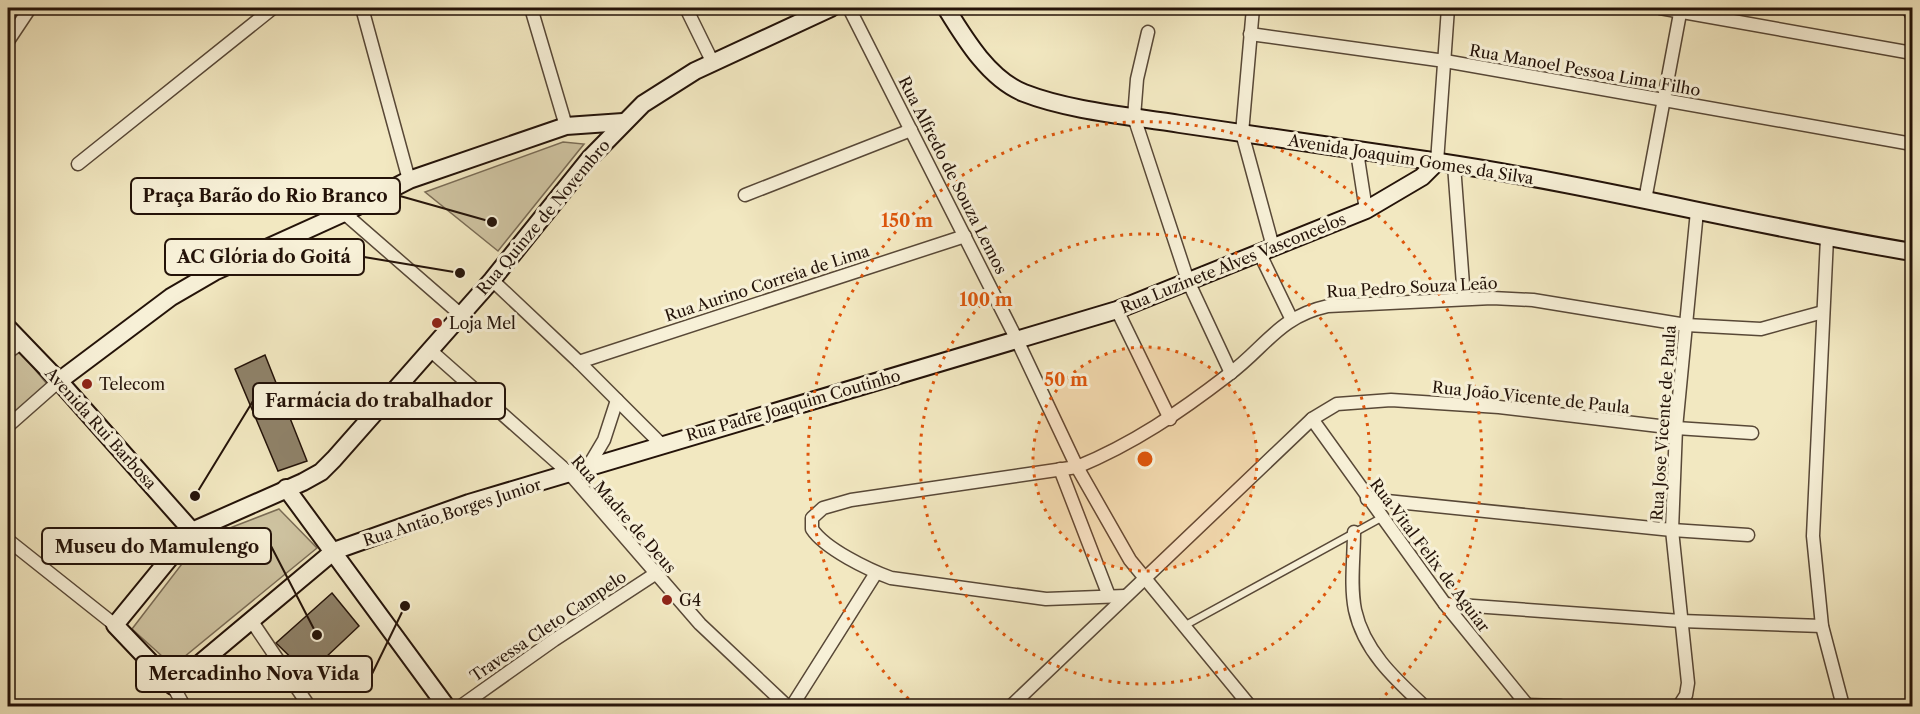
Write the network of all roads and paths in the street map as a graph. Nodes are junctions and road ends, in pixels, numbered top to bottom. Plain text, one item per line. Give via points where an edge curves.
1 (30, 8) edge
2 (273, 8) edge
3 (362, 8) edge
4 (531, 8) edge
5 (686, 8) edge
6 (831, 8) edge
7 (849, 8) edge
8 (945, 8) edge
9 (1253, 8) edge
10 (1448, 8) edge
11 (1660, 8) edge
12 (1908, 8) edge
13 (1680, 9) edge
14 (1912, 16) edge
15 (1148, 32) dead end
16 (1250, 34) junction
17 (8, 41) edge
18 (1912, 54) edge
19 (1445, 61) junction
20 (713, 63) junction
21 (1663, 101) junction
22 (1134, 117) junction
23 (623, 122) junction
24 (566, 126) junction
25 (911, 130) junction
26 (1242, 133) junction
27 (1912, 144) edge
28 (1357, 152) junction
29 (1446, 163) junction
30 (78, 164) dead end
31 (409, 180) junction
32 (745, 195) dead end
33 (1645, 200) junction
34 (1366, 210) junction
35 (1696, 211) junction
36 (344, 213) junction
37 (965, 236) junction
38 (1827, 238) junction
39 (1266, 249) junction
40 (1912, 252) edge
41 (492, 279) junction
42 (1188, 282) junction
43 (1464, 298) junction
44 (1117, 310) junction
45 (1823, 312) junction
46 (460, 314) junction
47 (1291, 318) junction
48 (1686, 325) junction
49 (8, 328) edge
50 (1017, 340) junction
51 (14, 347) edge
52 (430, 350) junction
53 (579, 362) junction
54 (1231, 373) junction
55 (59, 381) junction
56 (617, 400) junction
57 (1170, 419) junction
58 (1312, 419) junction
59 (8, 426) edge
60 (1676, 428) junction
61 (1752, 433) dead end
62 (660, 444) junction
63 (588, 467) junction
64 (1077, 467) junction
65 (1060, 469) junction
66 (570, 474) junction
67 (286, 488) junction
68 (1367, 499) junction
69 (1381, 518) junction
70 (1672, 530) junction
71 (192, 531) junction
72 (1354, 532) junction
73 (1748, 535) dead end
74 (8, 540) edge
75 (334, 551) junction
76 (876, 573) junction
77 (655, 574) junction
78 (1143, 580) junction
79 (1109, 596) junction
80 (1125, 596) junction
81 (1445, 604) junction
82 (251, 620) junction
83 (1681, 621) junction
84 (116, 625) junction
85 (1822, 626) junction
86 (1183, 627) junction
87 (173, 686) junction
88 (184, 706) edge
89 (309, 706) edge
90 (446, 706) edge
91 (461, 706) edge
92 (787, 706) edge
93 (792, 706) edge
94 (1011, 706) edge
95 (1250, 706) edge
96 (1424, 706) edge
97 (1527, 706) edge
98 (1561, 706) edge
99 (1679, 706) edge
100 (1843, 706) edge

1 - 17 street
2 - 30 street
3 - 31 street
4 - 24 street
5 - 20 street
6 - 20 street, Rua Quinze de Novembro
7 - 25 street, Rua Alfredo de Souza Lemos
8 - 22 street, Avenida Joaquim Gomes da Silva via 982,60 1006,83 1049,100
9 - 16 street
10 - 19 street
11 - 13 street
12 - 14 street
13 - 18 street
13 - 21 street
15 - 22 street via 1137,79
16 - 19 street, Rua Manoel Pessoa Lima Filho
16 - 26 street
19 - 21 street, Rua Manoel Pessoa Lima Filho
19 - 29 street
20 - 23 street, Rua Quinze de Novembro via 674,82
21 - 27 street, Rua Manoel Pessoa Lima Filho
21 - 33 street
22 - 26 street, Avenida Joaquim Gomes da Silva
22 - 42 street
23 - 24 street
23 - 41 street, Rua Quinze de Novembro
24 - 31 street
25 - 32 street
25 - 37 street, Rua Alfredo de Souza Lemos
26 - 28 street, Avenida Joaquim Gomes da Silva
26 - 39 street
28 - 29 street, Avenida Joaquim Gomes da Silva
28 - 34 street
29 - 33 street, Avenida Joaquim Gomes da Silva
29 - 34 street, Rua Luzinete Alves Vasconcelos
29 - 43 street
31 - 36 street
33 - 35 street, Avenida Joaquim Gomes da Silva
34 - 39 street, Rua Luzinete Alves Vasconcelos
35 - 38 street, Avenida Joaquim Gomes da Silva
35 - 48 street, Rua Jose Vicente de Paula
36 - 46 street
36 - 55 street via 249,254 171,297
37 - 50 street, Rua Alfredo de Souza Lemos
37 - 53 street, Rua Aurino Correia de Lima
38 - 40 street, Avenida Joaquim Gomes da Silva
38 - 45 street
39 - 42 street, Rua Luzinete Alves Vasconcelos
39 - 47 street
41 - 46 street, Rua Quinze de Novembro
41 - 53 street
42 - 44 street, Rua Luzinete Alves Vasconcelos
42 - 54 street
43 - 47 street, Rua Pedro Souza Leão via 1328,306
43 - 48 street, Rua Pedro Souza Leão via 1533,300
44 - 50 street, Rua Luzinete Alves Vasconcelos
44 - 57 street
45 - 48 street, Rua Pedro Souza Leão via 1761,329
45 - 85 street via 1813,536
46 - 52 street, Rua Quinze de Novembro
47 - 54 street, Rua Pedro Souza Leão
48 - 60 street, Rua Jose Vicente de Paula
49 - 51 street, Avenida Rui Barbosa
50 - 62 street, Rua Padre Joaquim Coutinho
50 - 64 street, Rua Alfredo de Souza Lemos
51 - 55 street, Avenida Rui Barbosa
52 - 66 street, Rua Madre de Deus
52 - 67 street, Rua Quinze de Novembro via 321,472
53 - 56 street
54 - 57 street, Rua Pedro Souza Leão
55 - 59 street
55 - 71 street, Avenida Rui Barbosa
56 - 62 street
56 - 63 street via 604,440
57 - 64 street, Rua Pedro Souza Leão
58 - 60 street, Rua João Vicente de Paula via 1337,404 1391,400 1499,407
58 - 68 street, Rua Vital Felix de Aguiar
58 - 78 street
60 - 61 street, Rua João Vicente de Paula
60 - 70 street, Rua Jose Vicente de Paula
62 - 63 street, Rua Padre Joaquim Coutinho
63 - 66 street, Rua Padre Joaquim Coutinho
64 - 65 street, Rua Pedro Souza Leão
64 - 78 street, Rua Alfredo de Souza Lemos
65 - 76 street, Rua Pedro Souza Leão via 851,500 815,513 811,525 816,534
65 - 79 street
66 - 75 street, Rua Antão Borges Junior via 469,503
66 - 77 street, Rua Madre de Deus
67 - 71 street, Rua Quinze de Novembro
67 - 75 street
68 - 69 street, Rua Vital Felix de Aguiar
68 - 70 street
69 - 72 lane
69 - 81 street, Rua Vital Felix de Aguiar
70 - 73 street
70 - 83 street, Rua Jose Vicente de Paula
71 - 84 street
72 - 86 lane
72 - 96 street via 1353,592 1366,639 1388,672
74 - 84 street
75 - 82 street
75 - 90 street
76 - 79 street via 906,582 1046,599
76 - 93 street
77 - 91 street, Travessa Cleto Campelo
77 - 92 street, Rua Madre de Deus via 700,624
78 - 80 street
78 - 86 street, Rua Alfredo de Souza Lemos
79 - 80 street
80 - 94 street
81 - 83 street
81 - 97 street, Rua Vital Felix de Aguiar
82 - 87 street
82 - 89 street
83 - 85 street
83 - 99 street, Rua Jose Vicente de Paula via 1688,683
84 - 87 street
85 - 100 street
86 - 95 street, Rua Alfredo de Souza Lemos
87 - 88 street
97 - 98 street

